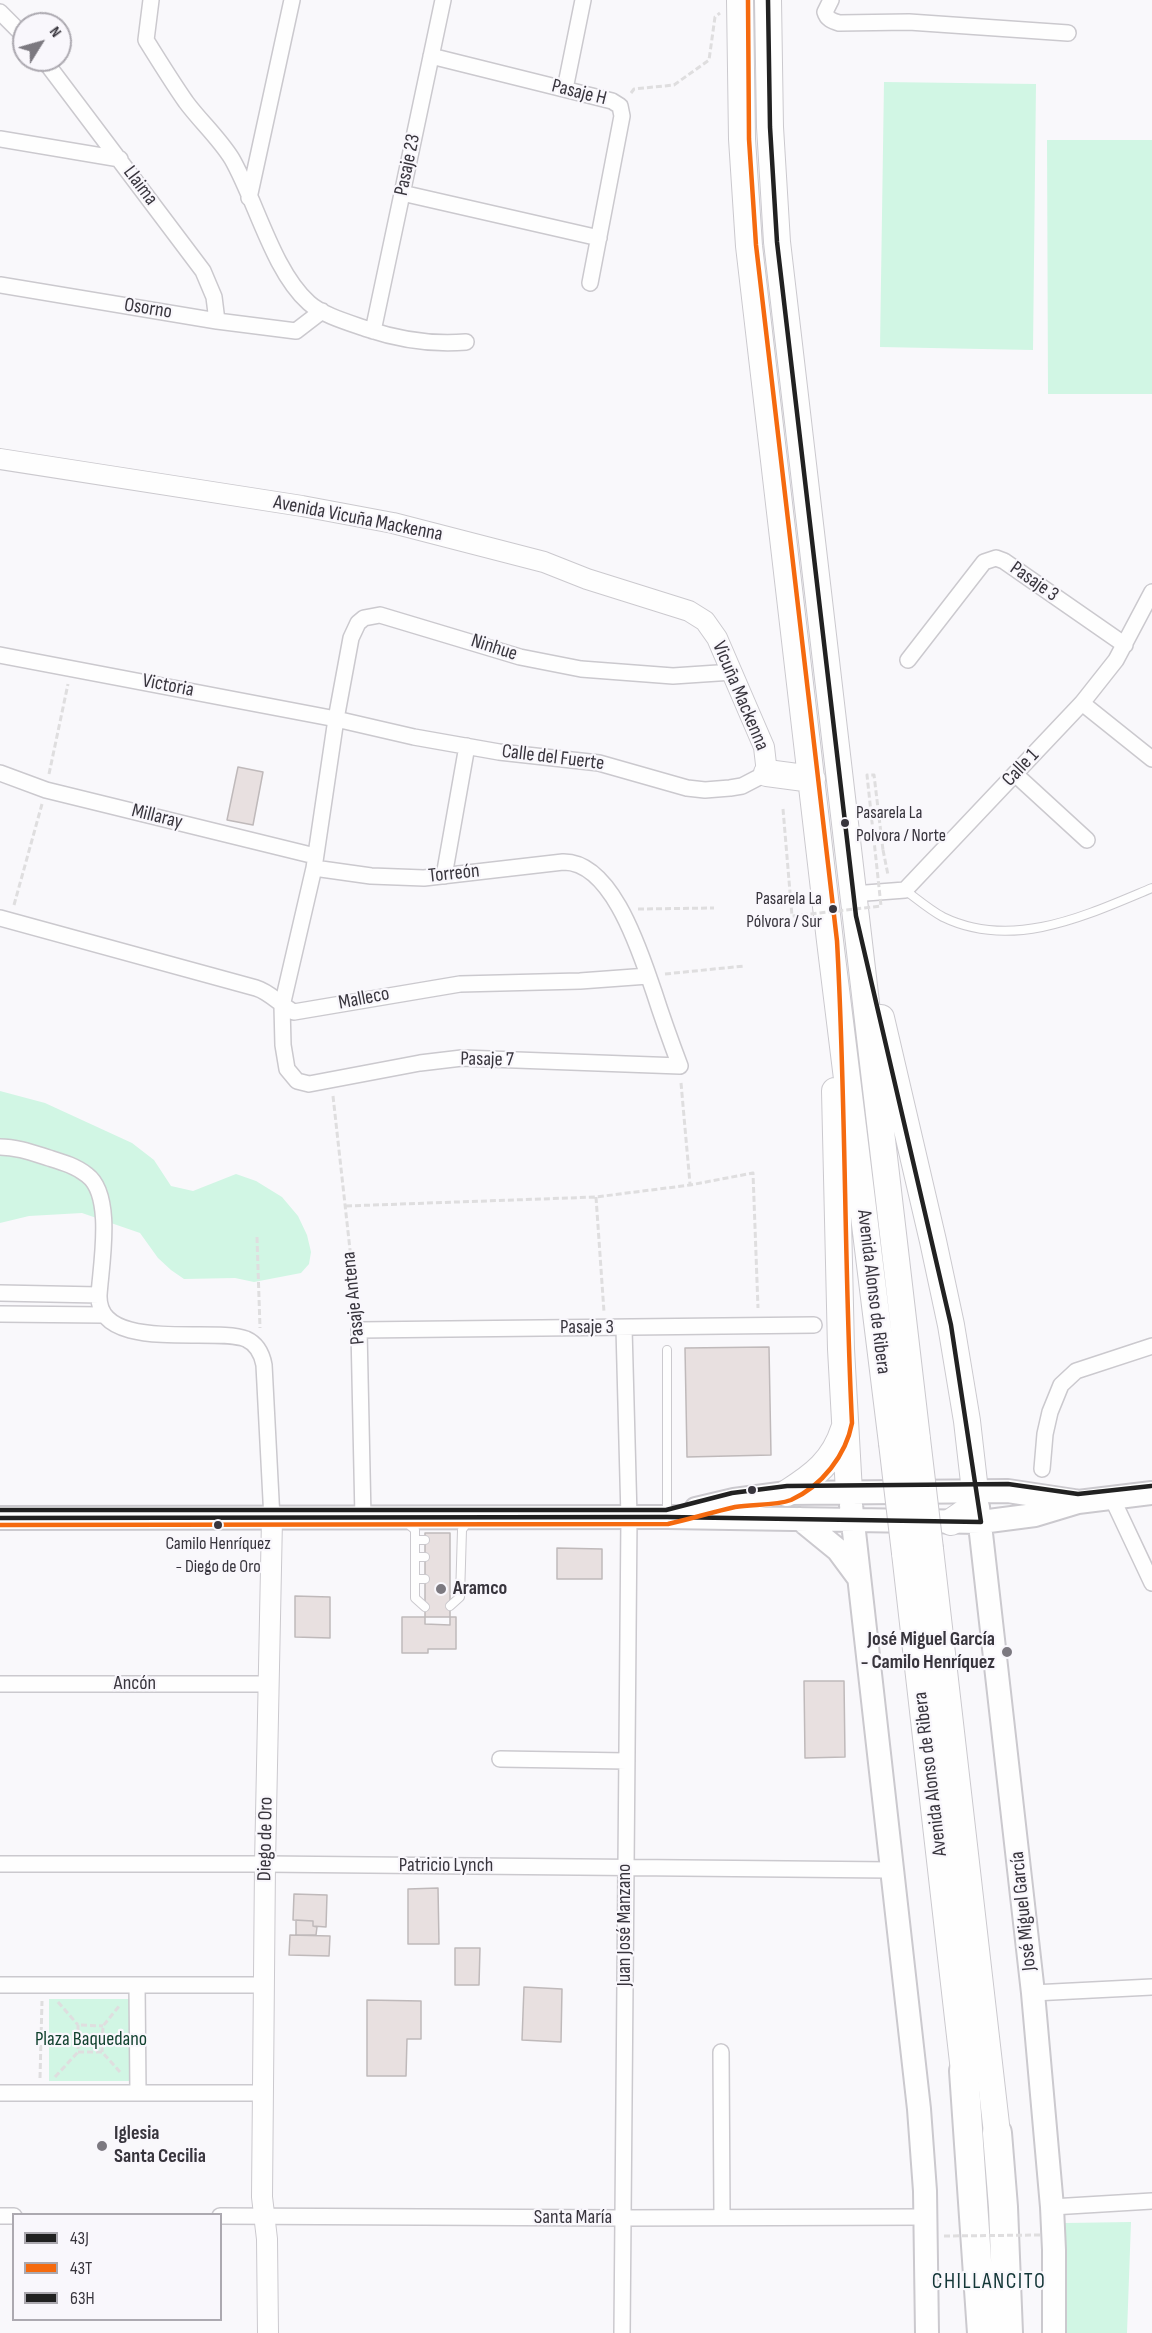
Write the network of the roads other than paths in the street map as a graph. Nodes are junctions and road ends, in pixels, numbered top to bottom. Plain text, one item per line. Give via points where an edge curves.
1 (152, 0) edge
2 (292, 0) edge
3 (443, 0) edge
4 (583, 0) edge
5 (768, 0) edge
6 (831, 0) edge
7 (732, 5) edge
8 (0, 12) edge
9 (12, 24) edge
10 (1068, 33) dead end
11 (431, 56) junction
12 (53, 72) edge
13 (565, 89) junction
14 (0, 139) edge
15 (120, 159) junction
16 (402, 193) junction
17 (249, 198) junction
18 (599, 238) junction
19 (590, 283) dead end
20 (0, 285) edge
21 (322, 312) junction
22 (217, 321) junction
23 (373, 331) junction
24 (466, 342) dead end
25 (0, 459) edge
26 (1152, 592) edge
27 (705, 621) joint
28 (1125, 645) junction
29 (0, 655) edge
30 (908, 660) dead end
31 (733, 672) junction
32 (1082, 703) junction
33 (336, 719) junction
34 (467, 746) junction
35 (1152, 759) edge
36 (0, 773) edge
37 (767, 773) junction
38 (1015, 774) junction
39 (812, 779) junction
40 (1087, 840) dead end
41 (314, 862) junction
42 (444, 876) junction
43 (1152, 888) edge
44 (905, 890) junction
45 (854, 905) junction
46 (0, 918) edge
47 (830, 940) junction
48 (648, 976) junction
49 (282, 1006) junction
50 (0, 1147) edge
51 (0, 1293) edge
52 (99, 1295) junction
53 (0, 1314) edge
54 (104, 1316) junction
55 (814, 1324) dead end
56 (624, 1328) junction
57 (359, 1330) joint
58 (1152, 1346) edge
59 (667, 1350) dead end
60 (845, 1423) junction
61 (904, 1441) junction
62 (1042, 1469) dead end
63 (975, 1491) junction
64 (787, 1492) junction
65 (849, 1492) junction
66 (879, 1492) junction
67 (1152, 1493) edge
68 (1112, 1498) junction
69 (1078, 1502) junction
70 (471, 1517) junction
71 (629, 1517) junction
72 (667, 1517) junction
73 (0, 1518) edge
74 (363, 1518) junction
75 (402, 1518) junction
76 (272, 1519) junction
77 (800, 1519) junction
78 (854, 1520) junction
79 (951, 1522) junction
80 (981, 1522) junction
81 (415, 1540) junction
82 (425, 1540) dead end
83 (450, 1540) dead end
84 (461, 1540) junction
85 (918, 1551) junction
86 (415, 1557) junction
87 (425, 1557) dead end
88 (450, 1557) dead end
89 (461, 1557) junction
90 (858, 1578) junction
91 (415, 1579) junction
92 (425, 1579) dead end
93 (450, 1580) dead end
94 (460, 1580) junction
95 (1152, 1583) edge
96 (425, 1606) dead end
97 (450, 1606) dead end
98 (0, 1683) edge
99 (270, 1684) junction
100 (500, 1759) dead end
101 (627, 1761) junction
102 (0, 1864) edge
103 (265, 1864) junction
104 (626, 1868) junction
105 (891, 1870) junction
106 (0, 1985) edge
107 (137, 1985) junction
108 (264, 1985) junction
109 (1152, 1987) edge
110 (1033, 1993) junction
111 (721, 2052) dead end
112 (964, 2071) joint
113 (0, 2093) edge
114 (138, 2093) junction
115 (263, 2093) junction
116 (997, 2133) joint
117 (1152, 2201) edge
118 (1052, 2207) junction
119 (975, 2209) junction
120 (222, 2216) edge
121 (264, 2216) junction
122 (722, 2217) junction
123 (926, 2217) junction
124 (623, 2218) junction
125 (1009, 2325) edge
126 (268, 2333) edge
127 (622, 2333) edge
128 (927, 2333) edge
129 (964, 2333) edge
130 (982, 2333) edge
131 (1054, 2333) edge

1 - 17 street via 146,40 186,102 226,150 241,174
2 - 17 street
3 - 11 street, Pasaje 23
4 - 13 street
5 - 45 highway, Avenida Alonso de Ribera via 773,185
6 - 10 street via 826,16 839,23 909,22
7 - 39 highway, Avenida Alonso de Ribera via 745,193
8 - 9 street
11 - 13 street, Pasaje H
11 - 16 street, Pasaje 23
12 - 15 street, Llaima
13 - 18 street, Pasaje H via 620,106 622,116
14 - 15 street
15 - 22 street, Llaima via 203,271
16 - 18 street
16 - 23 street, Pasaje 23
17 - 21 street via 290,280 309,304
18 - 19 street, Pasaje H
20 - 22 street, Osorno
21 - 22 street, Osorno via 296,331
21 - 23 street
23 - 24 street via 438,344
25 - 27 street, Avenida Vicuña Mackenna via 393,523 544,562 689,611
26 - 28 street, Calle 1
27 - 31 street, Vicuña Mackenna
28 - 30 street, Pasaje 3 via 996,558 984,562
28 - 32 street, Calle 1
29 - 33 street, Victoria
31 - 33 street, Ninhue via 673,676 582,669 520,657 374,615 363,618 354,630
31 - 37 street, Vicuña Mackenna via 764,747
32 - 35 street
32 - 38 street, Calle 1
33 - 34 street, Calle del Fuerte
33 - 41 street
34 - 37 street, Calle del Fuerte via 599,763 696,790 742,786
34 - 42 street
36 - 41 street, Millaray via 46,790
37 - 39 highway
38 - 40 street
38 - 44 street, Calle 1
39 - 47 highway, Avenida Alonso de Ribera
41 - 42 street, Torreón via 370,876
41 - 49 street
42 - 48 street, Torreón via 563,862 578,864 591,873 621,909 636,938
43 - 44 lane via 1040,929 997,932 942,917
44 - 45 street
45 - 61 highway, Avenida Alonso de Ribera
45 - 63 highway via 936,1251
46 - 49 street, Malleco via 263,990
47 - 60 highway
47 - 61 highway, Avenida Alonso de Ribera
48 - 49 street, Malleco via 460,984 304,1011 294,1012
48 - 49 street, Pasaje 7 via 680,1066 462,1058 309,1084 297,1081 287,1069
50 - 52 street via 66,1163 88,1175 104,1208
51 - 52 street
52 - 54 street
53 - 54 street
54 - 76 street, Diego de Oro via 119,1325 150,1333 234,1336 256,1346 264,1365
55 - 56 street, Pasaje 3
56 - 57 street, Pasaje 3
56 - 71 street, Juan José Manzano
57 - 74 street, Pasaje Antena
58 - 62 street via 1076,1371 1061,1385 1045,1434
59 - 72 lane
60 - 64 highway via 827,1462
60 - 65 highway
61 - 85 highway, Avenida Alonso de Ribera, bridge
63 - 66 main road
63 - 69 main road via 1016,1491
63 - 79 highway via 967,1511
63 - 80 main road, José Miguel García
64 - 65 main road
64 - 72 main road
65 - 66 main road
65 - 78 main road
66 - 78 main road via 865,1502
67 - 68 main road
68 - 69 main road
68 - 95 street
69 - 80 main road via 1035,1515
70 - 71 main road
70 - 75 main road
70 - 84 lane via 462,1530
71 - 72 main road
71 - 101 street, Juan José Manzano
72 - 77 main road
73 - 76 main road
74 - 75 main road
74 - 76 main road
75 - 81 lane via 415,1530
76 - 99 street, Diego de Oro
77 - 78 main road
77 - 90 main road via 838,1550
78 - 79 main road
78 - 90 main road
79 - 80 main road
80 - 110 main road, José Miguel García
81 - 82 lane
81 - 86 lane
83 - 84 lane
84 - 89 lane
85 - 112 highway, Avenida Alonso de Ribera
85 - 116 highway, Avenida Alonso de Ribera
86 - 87 lane
86 - 91 lane
88 - 89 lane
89 - 94 lane
90 - 105 main road
91 - 92 lane
91 - 96 lane via 415,1598
93 - 94 lane
94 - 97 lane via 460,1597
98 - 99 street, Ancón
99 - 103 street, Diego de Oro
100 - 101 street
101 - 104 street, Juan José Manzano
102 - 103 street, Patricio Lynch
103 - 104 street, Patricio Lynch
103 - 108 street, Diego de Oro
104 - 105 street, Patricio Lynch
104 - 124 street, Juan José Manzano
105 - 123 main road via 919,2109
106 - 107 street
107 - 108 street
107 - 114 street
108 - 115 street, Diego de Oro
109 - 110 street
110 - 118 main road, José Miguel García
111 - 122 street
112 - 119 highway, Avenida Alonso de Ribera
113 - 114 street
114 - 115 street
115 - 121 street, Diego de Oro
116 - 125 highway, Avenida Alonso de Ribera
117 - 118 street
118 - 131 main road, José Miguel García
119 - 129 highway
119 - 130 highway, Avenida Alonso de Ribera
120 - 121 street, Santa María
121 - 124 street, Santa María
121 - 126 street, Diego de Oro
122 - 123 street, Santa María
122 - 124 street, Santa María
123 - 128 main road
124 - 127 street, Juan José Manzano

